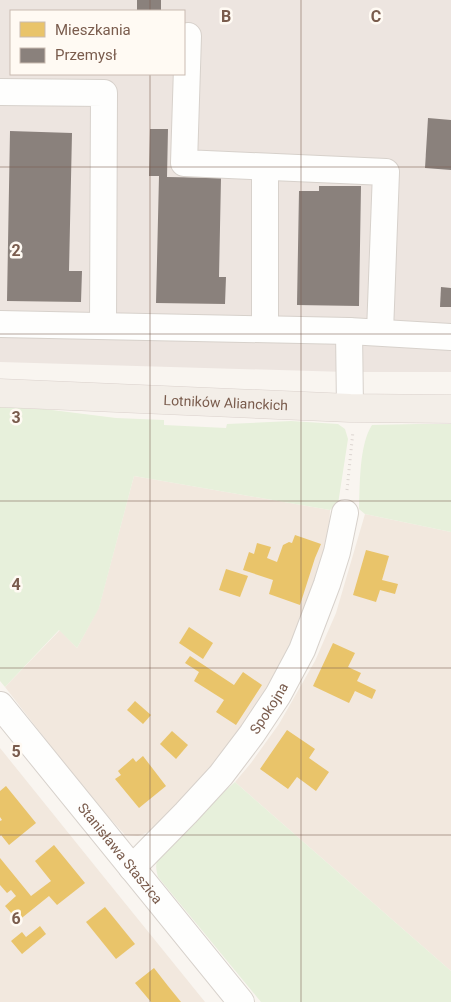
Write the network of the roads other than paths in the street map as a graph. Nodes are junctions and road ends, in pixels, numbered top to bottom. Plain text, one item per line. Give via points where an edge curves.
1 (188, 36) dead end
2 (0, 92) edge
3 (265, 166) junction
4 (0, 324) edge
5 (102, 326) junction
6 (265, 329) junction
7 (349, 330) junction
8 (380, 332) junction
9 (451, 337) edge
10 (0, 393) edge
11 (350, 408) junction
12 (451, 408) edge
13 (345, 513) road end
14 (0, 705) edge
15 (132, 868) junction
16 (241, 1002) edge

1 - 3 street via 184,163
2 - 5 street via 104,93
3 - 6 street
3 - 8 street via 386,172
4 - 5 street
5 - 6 street
6 - 7 street
7 - 8 street
7 - 11 street
8 - 9 street
10 - 11 main road, Lotników Alianckich
11 - 12 main road, Lotników Alianckich
13 - 15 street, Spokojna via 327,584 302,650 278,695 221,775
14 - 15 street, Stanisława Staszica
15 - 16 street, Stanisława Staszica

